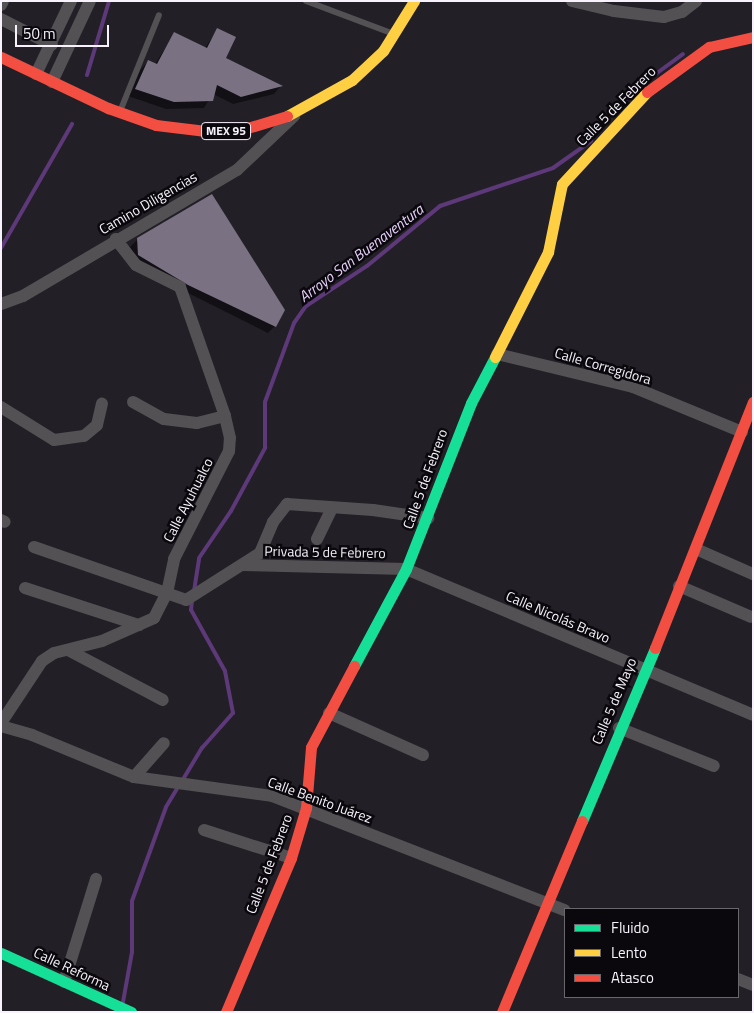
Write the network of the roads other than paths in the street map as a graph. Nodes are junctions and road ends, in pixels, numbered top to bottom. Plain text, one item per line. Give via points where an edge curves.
1 (2, 1) edge
2 (71, 1) edge
3 (90, 1) edge
4 (306, 1) edge
5 (414, 1) edge
6 (572, 1) edge
7 (696, 1) edge
8 (1, 6) edge
9 (159, 15) dead end
10 (1, 19) edge
11 (395, 34) junction
12 (753, 37) edge
13 (52, 45) junction
14 (1, 57) edge
15 (36, 74) junction
16 (52, 82) junction
17 (120, 112) junction
18 (298, 112) junction
19 (116, 239) junction
20 (1, 304) edge
21 (497, 354) junction
22 (133, 402) dead end
23 (753, 402) edge
24 (102, 404) dead end
25 (1, 407) edge
26 (225, 416) junction
27 (747, 435) edge
28 (332, 508) junction
29 (428, 518) junction
30 (317, 539) dead end
31 (34, 547) dead end
32 (696, 549) junction
33 (242, 565) junction
34 (406, 569) junction
35 (753, 574) edge
36 (679, 586) junction
37 (25, 588) dead end
38 (167, 593) junction
39 (751, 617) dead end
40 (139, 625) junction
41 (68, 650) junction
42 (644, 670) junction
43 (163, 700) dead end
44 (330, 712) junction
45 (753, 715) edge
46 (1, 724) edge
47 (619, 728) junction
48 (164, 743) dead end
49 (424, 755) dead end
50 (714, 766) dead end
51 (134, 777) junction
52 (306, 808) junction
53 (204, 830) dead end
54 (291, 858) junction
55 (96, 879) dead end
56 (547, 902) junction
57 (564, 910) edge
58 (1, 953) edge
59 (739, 979) edge
60 (64, 982) junction
61 (753, 985) edge
62 (130, 1011) edge
63 (226, 1012) edge
64 (502, 1012) edge

1 - 8 street
2 - 13 street
3 - 16 street
4 - 11 lane
5 - 11 street, MEX 95
6 - 7 street via 614,11 664,17 682,12
9 - 17 lane
10 - 13 street
11 - 18 street, MEX 95 via 352,80
12 - 21 street, Calle 5 de Febrero via 710,47 694,55 650,89 566,177 553,239
13 - 15 street
14 - 15 street, MEX 95
15 - 16 street, MEX 95
16 - 17 street, MEX 95
17 - 18 street, MEX 95 via 156,125 206,131 244,129
18 - 19 street, Camino Diligencias via 237,170
19 - 20 street, Camino Diligencias via 23,296
19 - 26 street, Calle Ayuhualco via 136,266 180,287
21 - 27 street, Calle Corregidora via 633,387
21 - 29 street, Calle 5 de Febrero via 483,376 457,435
22 - 26 street via 164,419 197,423
23 - 27 street, Calle 5 de Mayo
24 - 25 street via 97,426 84,436 54,440
26 - 38 street, Calle Ayuhualco via 229,451 174,559
27 - 32 street, Calle 5 de Mayo
28 - 29 street
28 - 30 street
28 - 33 street via 287,504 273,522 260,553
29 - 34 street, Calle 5 de Febrero
31 - 38 street
32 - 35 street
32 - 36 street, Calle 5 de Mayo
33 - 34 street, Privada 5 de Febrero
33 - 38 street via 186,600
34 - 42 street, Calle Nicolás Bravo
34 - 44 street, Calle 5 de Febrero
36 - 39 street
36 - 42 street, Calle 5 de Mayo
37 - 40 street
38 - 40 street, Calle Ayuhualco via 154,618
40 - 41 street, Calle Ayuhualco via 102,641
41 - 43 street
41 - 46 street, Calle Ayuhualco via 42,661
42 - 45 street, Calle Nicolás Bravo
42 - 47 street, Calle 5 de Mayo
44 - 49 street
44 - 52 street, Calle 5 de Febrero via 308,756
46 - 51 street, Calle Benito Juárez
47 - 50 street
47 - 56 street, Calle 5 de Mayo
48 - 51 street
51 - 52 street, Calle Benito Juárez via 272,796
52 - 54 street, Calle 5 de Febrero
52 - 56 street, Calle Benito Juárez
53 - 54 street
54 - 63 street, Calle 5 de Febrero
55 - 60 street
56 - 57 street, Calle Benito Juárez
56 - 64 street, Calle 5 de Mayo
58 - 60 street, Calle Reforma
59 - 61 street
60 - 62 street, Calle Reforma

